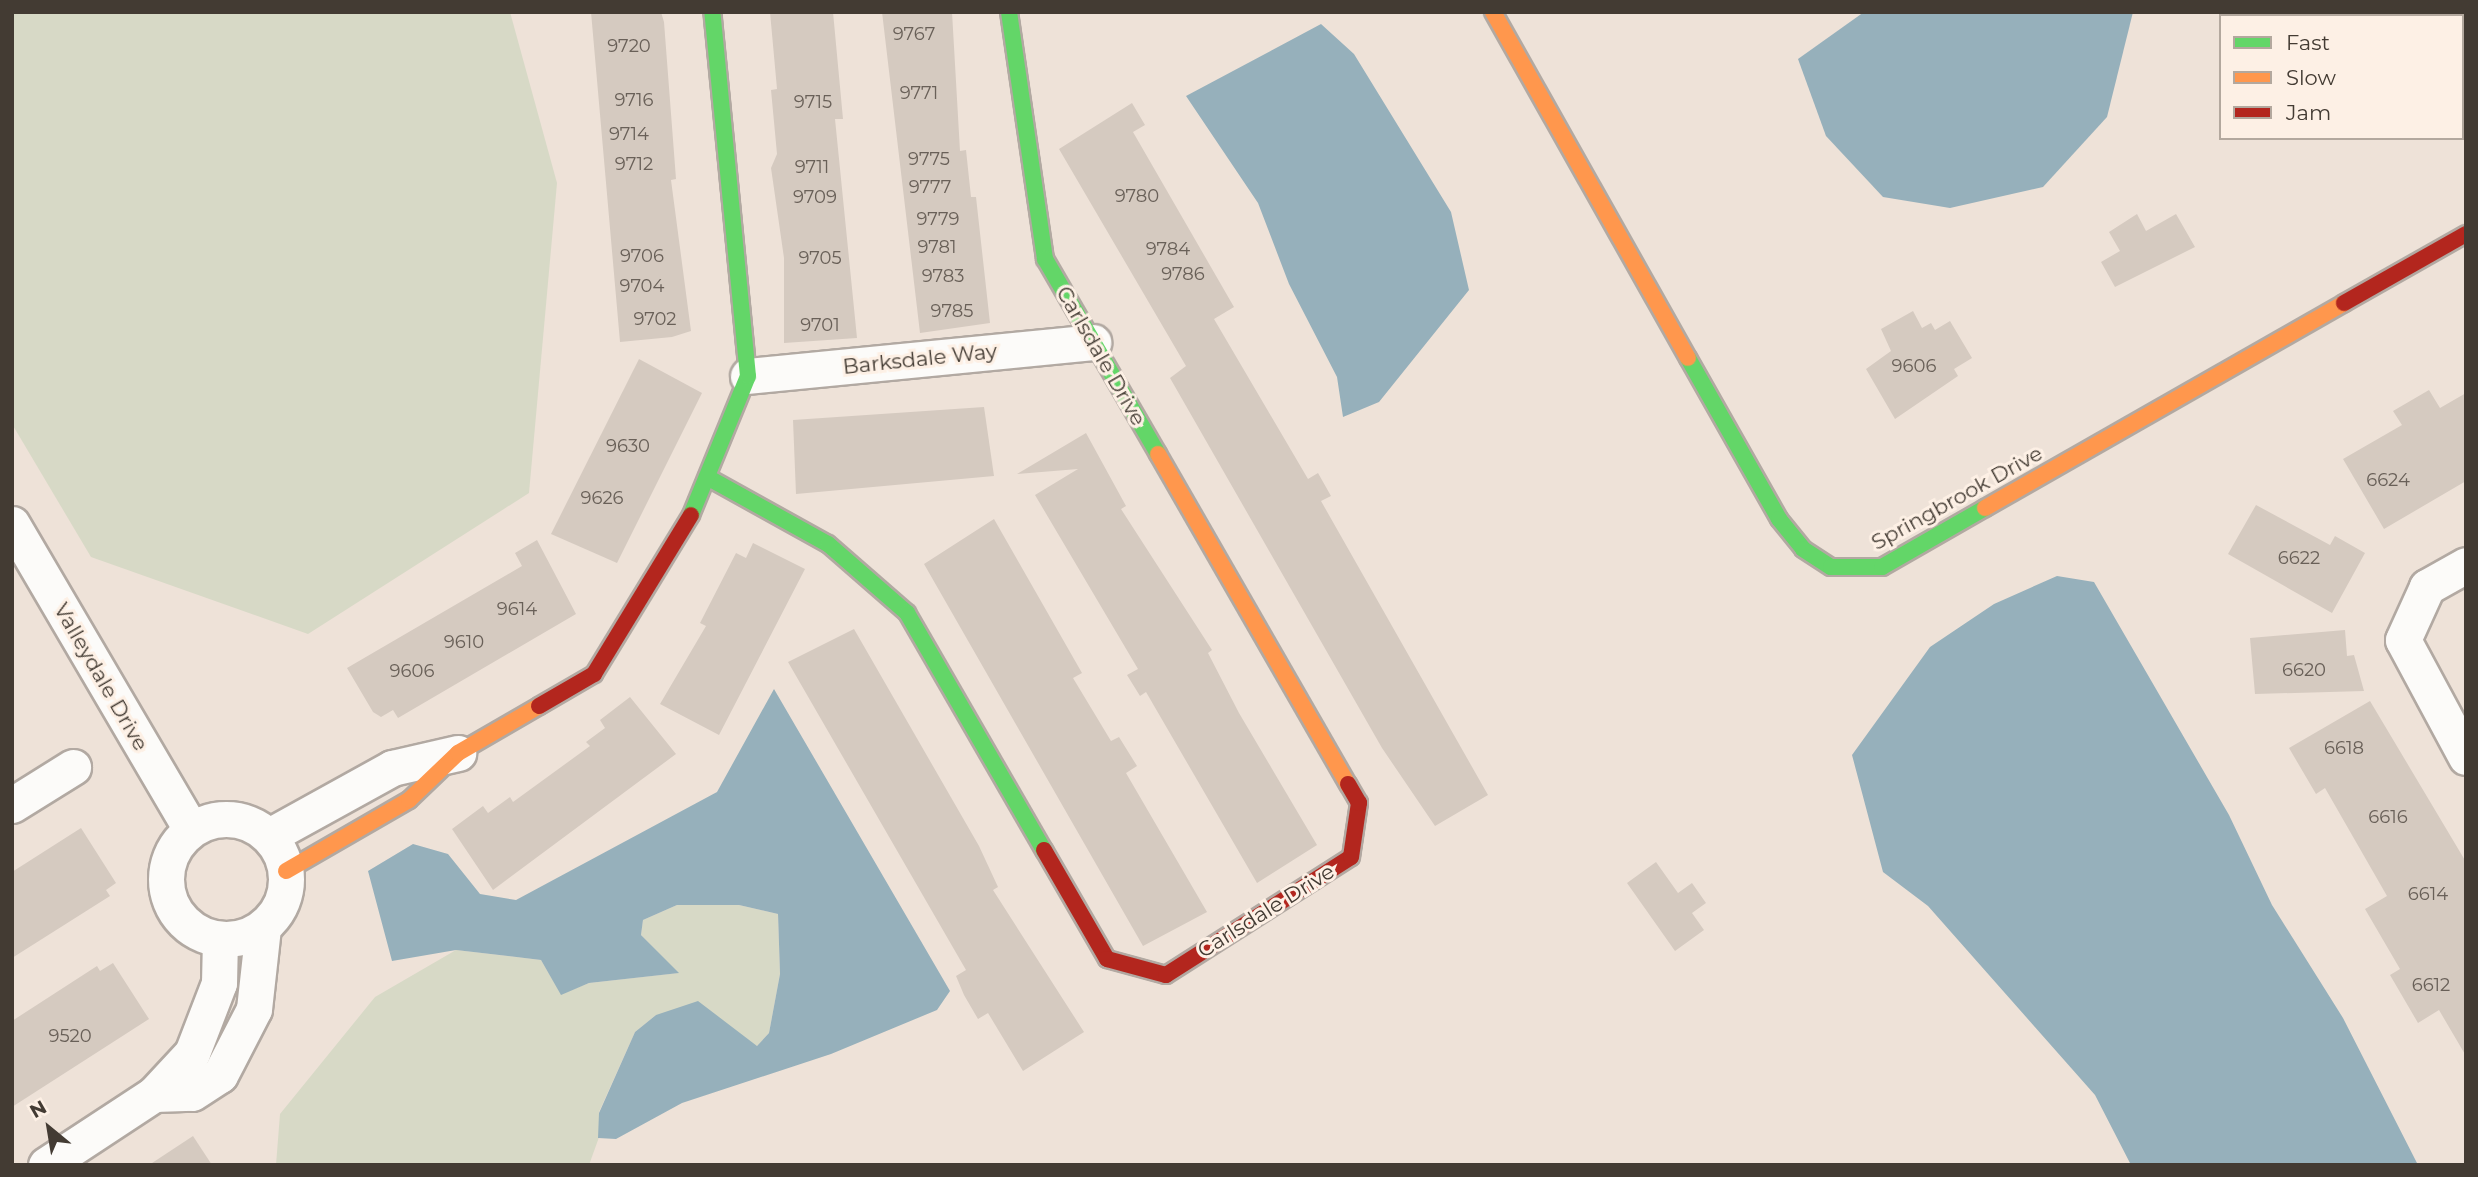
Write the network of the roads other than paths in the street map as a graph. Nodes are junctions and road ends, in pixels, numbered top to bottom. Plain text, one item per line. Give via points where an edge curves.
1 (712, 12) edge
2 (1009, 12) edge
3 (1493, 12) edge
4 (2466, 234) edge
5 (1093, 342) junction
6 (748, 376) junction
7 (707, 477) junction
8 (12, 524) edge
9 (2466, 565) edge
10 (458, 753) junction
11 (2466, 757) edge
12 (73, 766) dead end
13 (355, 788) junction
14 (12, 804) edge
15 (373, 821) junction
16 (191, 829) junction
17 (269, 836) junction
18 (286, 871) junction
19 (262, 927) junction
20 (220, 939) junction
21 (205, 1029) junction
22 (239, 1047) junction
23 (154, 1094) junction
24 (46, 1165) edge

1 - 6 street
2 - 5 street, Carlsdale Drive via 1045,259
3 - 4 street, Springbrook Drive via 1779,519 1803,550 1830,567 1882,567
5 - 6 street, Barksdale Way
5 - 7 street, Carlsdale Drive via 1359,803 1352,857 1166,975 1107,960 907,613 828,544
6 - 7 street
7 - 10 street via 686,527 594,674
8 - 16 street, Valleydale Drive
9 - 11 street via 2427,587 2403,640
10 - 13 street via 392,768
10 - 15 street via 410,800
12 - 14 street
13 - 15 street
13 - 17 street
15 - 18 street
16 - 17 street via 240,819
16 - 20 street via 168,858 167,895 187,926
17 - 18 street
18 - 19 street via 282,902
19 - 20 street
19 - 22 street via 259,986
20 - 21 street via 219,983
21 - 22 street
21 - 23 street
22 - 23 street via 204,1088
23 - 24 street

